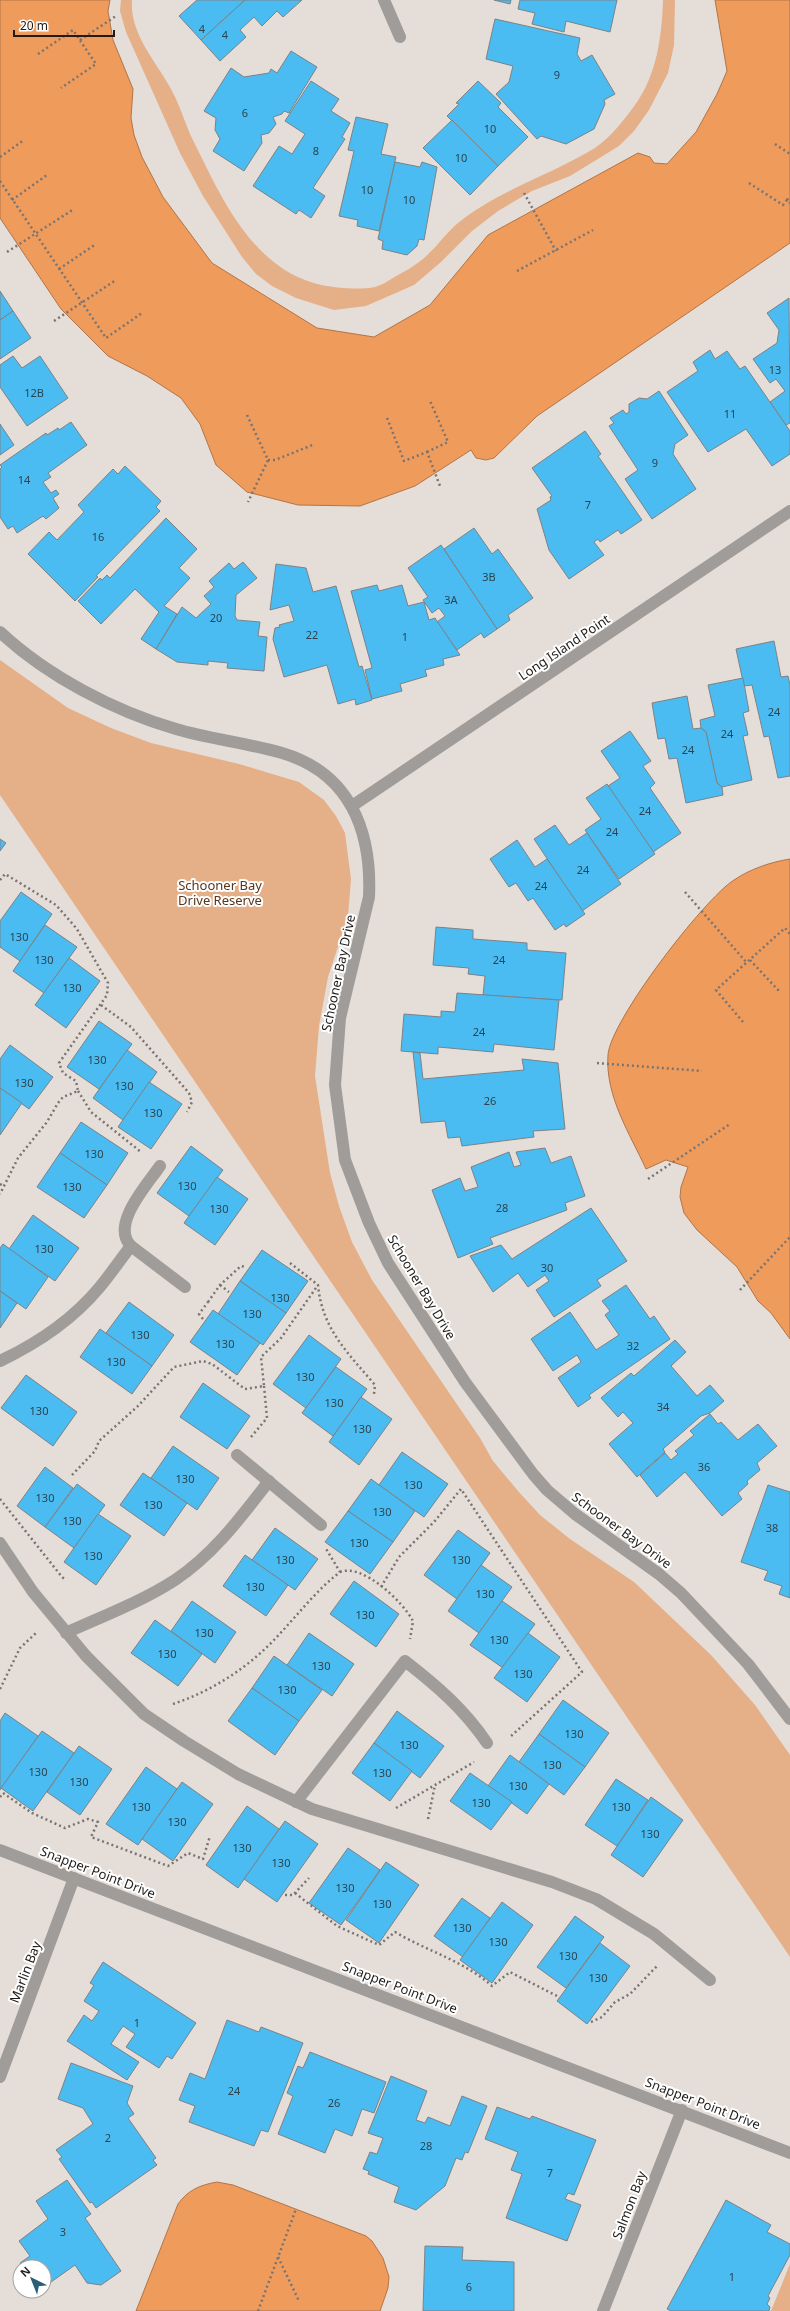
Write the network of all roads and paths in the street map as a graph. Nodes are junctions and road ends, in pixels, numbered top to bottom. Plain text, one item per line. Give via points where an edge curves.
1 (384, 0) edge
2 (116, 16) dead end
3 (400, 37) dead end
4 (80, 40) junction
5 (38, 54) dead end
6 (61, 88) dead end
7 (24, 140) dead end
8 (775, 144) dead end
9 (790, 154) edge
10 (0, 157) edge
11 (47, 176) dead end
12 (0, 181) edge
13 (749, 183) dead end
14 (524, 193) dead end
15 (790, 196) edge
16 (12, 200) junction
17 (788, 202) edge
18 (74, 209) dead end
19 (593, 230) dead end
20 (35, 233) junction
21 (96, 244) dead end
22 (556, 251) junction
23 (7, 252) dead end
24 (59, 269) junction
25 (517, 271) dead end
26 (116, 280) dead end
27 (83, 303) junction
28 (142, 313) dead end
29 (54, 321) dead end
30 (430, 401) dead end
31 (247, 415) dead end
32 (387, 418) dead end
33 (315, 444) dead end
34 (427, 452) junction
35 (268, 460) junction
36 (440, 486) dead end
37 (248, 502) dead end
38 (790, 511) edge
39 (0, 632) edge
40 (352, 806) junction
41 (0, 880) edge
42 (685, 892) dead end
43 (790, 934) edge
44 (750, 960) junction
45 (747, 963) junction
46 (778, 991) dead end
47 (101, 1005) junction
48 (743, 1022) dead end
49 (597, 1062) dead end
50 (702, 1071) dead end
51 (78, 1091) junction
52 (187, 1112) dead end
53 (730, 1124) dead end
54 (160, 1166) joint
55 (648, 1178) dead end
56 (0, 1184) edge
57 (4, 1186) junction
58 (0, 1194) edge
59 (790, 1237) edge
60 (130, 1246) junction
61 (290, 1263) dead end
62 (246, 1268) dead end
63 (220, 1285) junction
64 (318, 1285) junction
65 (185, 1287) dead end
66 (740, 1290) dead end
67 (229, 1292) dead end
68 (208, 1302) dead end
69 (0, 1361) edge
70 (264, 1386) junction
71 (374, 1394) dead end
72 (237, 1455) joint
73 (72, 1475) dead end
74 (269, 1481) junction
75 (0, 1499) edge
76 (304, 1509) junction
77 (321, 1525) dead end
78 (0, 1542) edge
79 (340, 1572) junction
80 (66, 1580) dead end
81 (381, 1587) junction
82 (53, 1618) junction
83 (66, 1633) junction
84 (405, 1661) junction
85 (0, 1689) edge
86 (144, 1714) junction
87 (790, 1719) edge
88 (508, 1738) dead end
89 (487, 1743) dead end
90 (479, 1760) dead end
91 (435, 1784) junction
92 (0, 1797) edge
93 (296, 1802) junction
94 (396, 1808) dead end
95 (210, 1836) dead end
96 (423, 1843) junction
97 (0, 1850) edge
98 (74, 1878) junction
99 (309, 1878) dead end
100 (295, 1894) junction
101 (285, 1895) dead end
102 (674, 1948) junction
103 (710, 1980) dead end
104 (559, 1997) dead end
105 (591, 2022) dead end
106 (0, 2077) edge
107 (682, 2110) junction
108 (790, 2153) edge
109 (296, 2209) dead end
110 (278, 2257) junction
111 (299, 2301) dead end
112 (258, 2311) edge
113 (603, 2311) edge

1 - 3 street
2 - 4 path
4 - 5 path via 73,30
4 - 6 path via 96,64
7 - 10 path
8 - 9 path
11 - 16 path
12 - 16 path
13 - 17 path via 784,205
14 - 22 path
15 - 17 path
16 - 20 path
18 - 20 path
19 - 22 path
20 - 23 path
20 - 24 path
21 - 24 path
22 - 25 path
24 - 27 path
26 - 27 path
27 - 28 path via 106,338
27 - 29 path
30 - 34 path via 448,442
31 - 35 path
32 - 34 path via 404,461
33 - 35 path via 275,460
34 - 36 path
35 - 37 path
38 - 40 street, Long Island Point
39 - 40 street, Schooner Bay Drive via 54,673 124,711 176,729 283,753 307,764 330,778
40 - 87 street, Schooner Bay Drive via 367,849 369,897 340,1018 335,1085 345,1160 375,1236 398,1280 465,1382 533,1474 575,1514 659,1574 681,1593 748,1664
41 - 47 path via 5,874 56,905 77,929 108,983 107,995
42 - 45 path
43 - 44 path via 785,928
44 - 45 path
44 - 46 path
45 - 48 path via 716,990
47 - 51 path via 59,1063 63,1073 76,1082
47 - 52 path via 131,1027 189,1092 192,1102
49 - 50 path
51 - 54 path via 91,1112 124,1141
51 - 57 path via 63,1097 58,1103 47,1122 18,1158
53 - 55 path
54 - 60 street via 125,1220 124,1235
56 - 57 path
57 - 58 path
59 - 66 path
60 - 65 street
60 - 69 street via 99,1288 80,1308 31,1344
61 - 64 path
62 - 63 path via 241,1266
63 - 67 path
63 - 68 path
64 - 70 path via 281,1338 261,1357
64 - 71 path via 320,1303 331,1331 375,1385
70 - 72 path via 267,1418
70 - 73 path via 245,1389 203,1360 174,1367 138,1406 99,1441 95,1451
72 - 74 street
74 - 76 street
74 - 83 street via 229,1532 186,1572 135,1603
75 - 80 path
76 - 77 street
76 - 79 path
78 - 82 street
79 - 81 path via 352,1570
79 - 86 path via 270,1644 224,1680 188,1699
81 - 84 path via 400,1602 414,1621
81 - 88 path via 399,1557 434,1522 460,1489 582,1672
82 - 83 street
82 - 85 path via 20,1648
83 - 86 street via 106,1678
84 - 89 street via 462,1709
84 - 93 street
86 - 93 street via 184,1742 238,1774
90 - 91 path
91 - 94 path
91 - 96 path
92 - 95 path via 4,1793 32,1813 65,1828 88,1818 98,1822 91,1837 168,1866 188,1853 203,1859
93 - 96 street
96 - 102 street via 572,1889 617,1911
97 - 98 street, Snapper Point Drive
98 - 106 street, Marlin Bay
98 - 107 street, Snapper Point Drive
99 - 100 path
100 - 101 path
100 - 104 path via 337,1926 379,1945 395,1932 415,1944 477,1972 492,1986 510,1972
102 - 103 street
102 - 105 path via 630,1994 615,2002 602,2017
107 - 108 street, Snapper Point Drive
107 - 113 street, Salmon Bay
109 - 110 path
110 - 111 path
110 - 112 path

